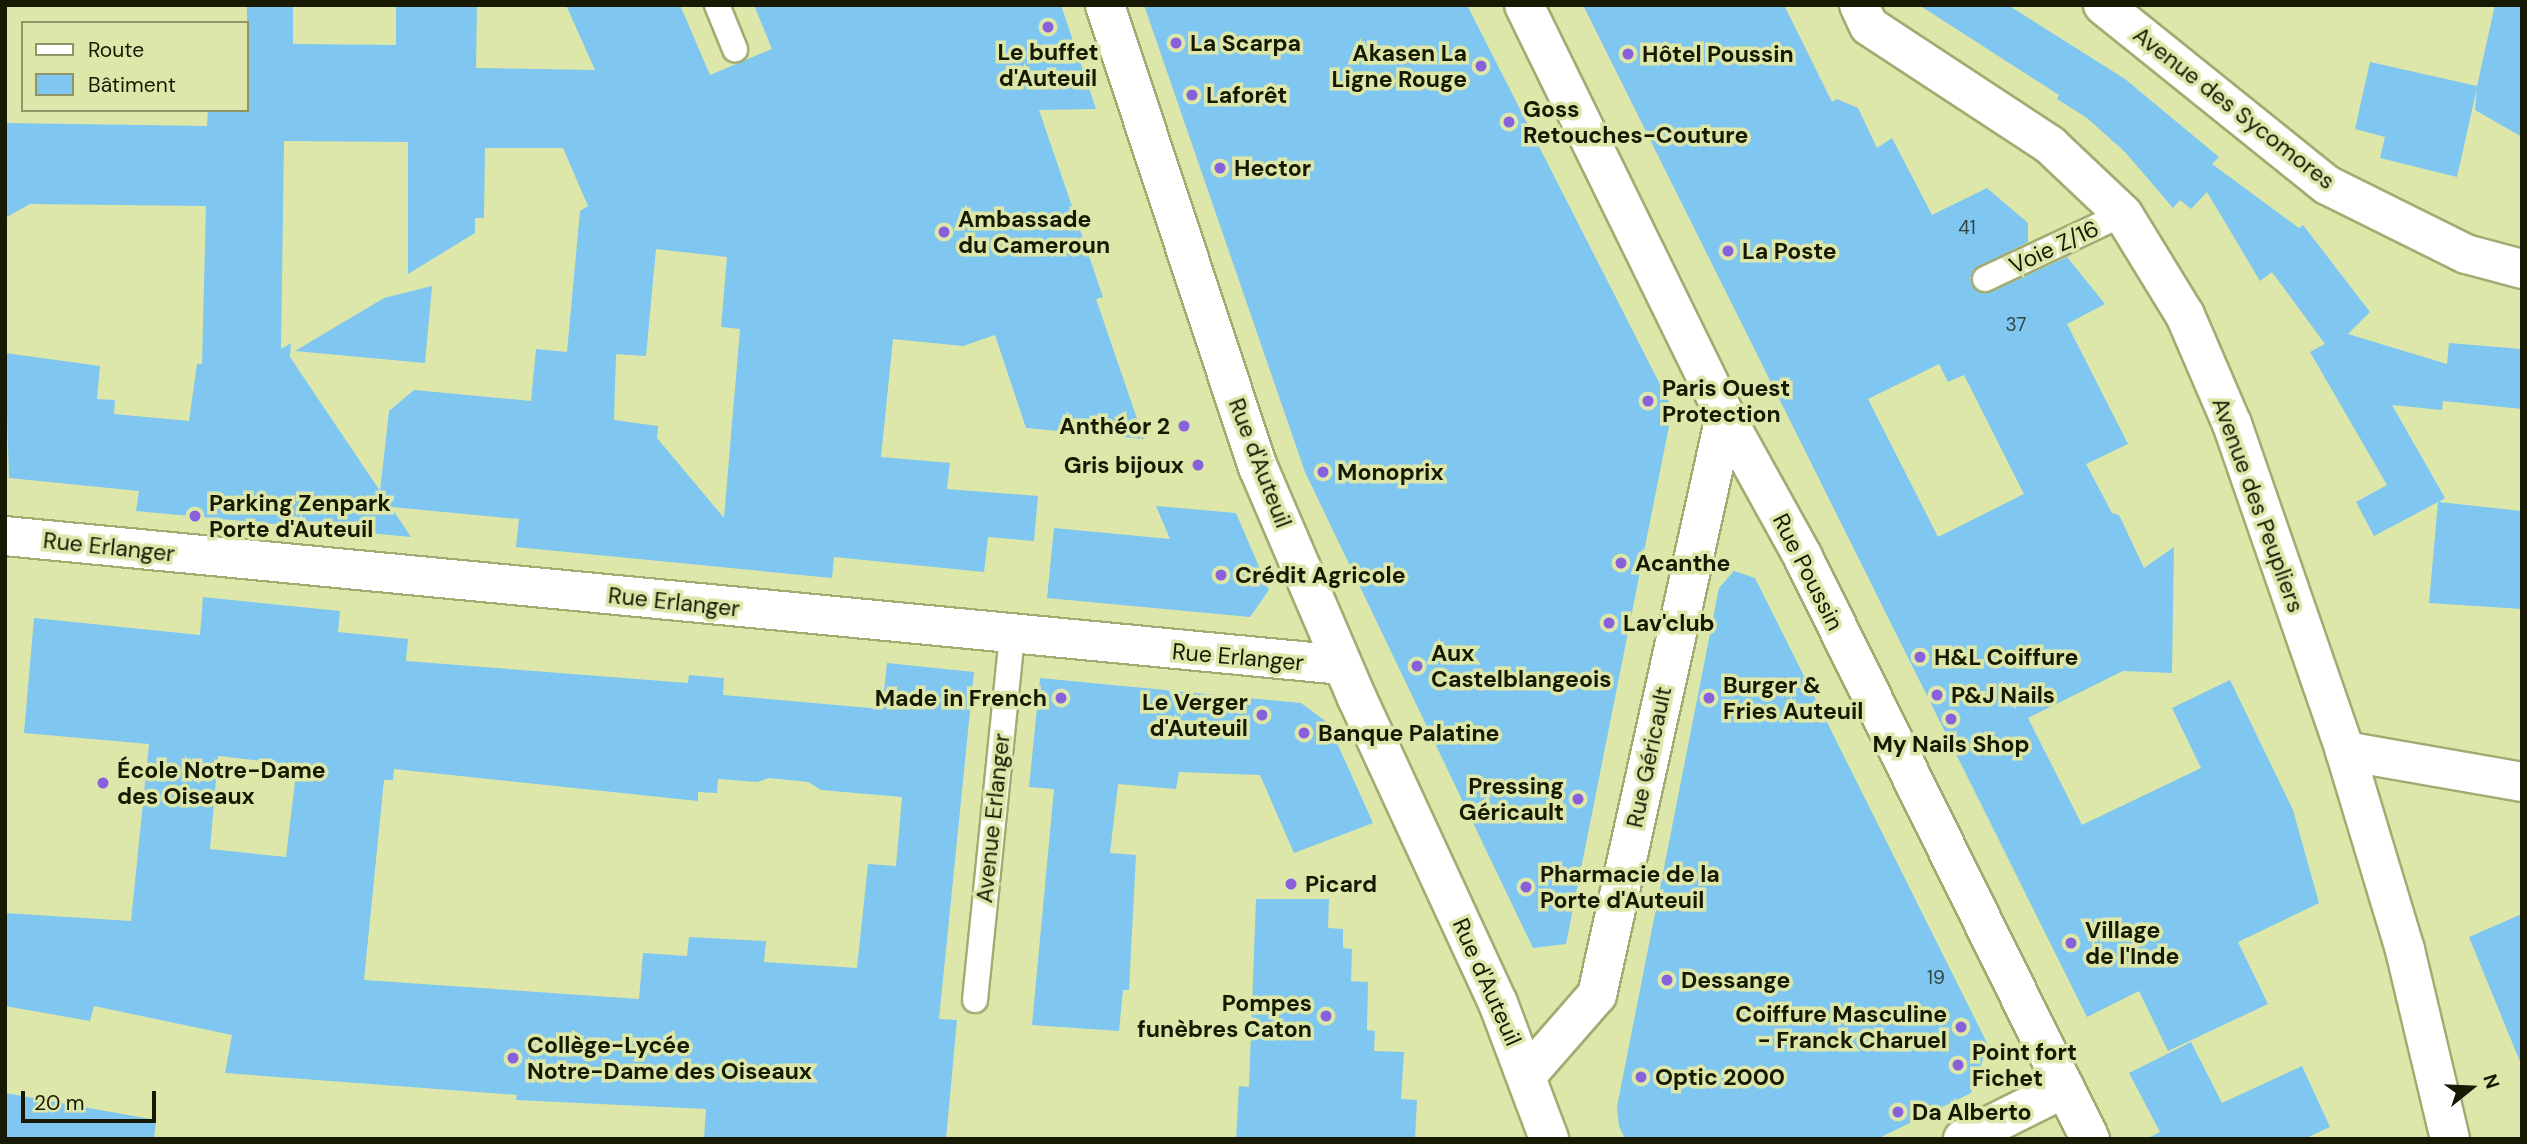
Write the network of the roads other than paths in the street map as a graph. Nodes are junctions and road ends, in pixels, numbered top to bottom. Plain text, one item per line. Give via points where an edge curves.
1 (717, 5) edge
2 (1105, 5) edge
3 (1524, 5) edge
4 (1858, 5) edge
5 (2103, 5) edge
6 (735, 48) dead end
7 (2123, 214) junction
8 (2522, 269) edge
9 (1985, 279) dead end
10 (1725, 416) junction
11 (5, 536) edge
12 (1012, 636) junction
13 (1342, 665) junction
14 (2344, 751) junction
15 (2522, 782) edge
16 (975, 1000) dead end
17 (1528, 1074) junction
18 (2065, 1088) junction
19 (1549, 1139) edge
20 (1962, 1139) edge
21 (2090, 1139) edge
22 (2450, 1139) edge

1 - 6 lane
2 - 13 street, Rue d'Auteuil via 1258,467
3 - 10 street, Rue Poussin
4 - 7 street, Avenue des Peupliers via 1869,26 2050,145
5 - 8 street, Avenue des Sycomores via 2327,186 2466,254
7 - 9 lane, Voie Z/16
7 - 14 street, Avenue des Peupliers via 2185,315 2232,424
10 - 17 street, Rue Géricault via 1597,995
10 - 18 street, Rue Poussin via 1803,557
11 - 12 street, Rue Erlanger
12 - 13 street, Rue Erlanger
12 - 16 lane, Avenue Erlanger
13 - 17 street, Rue d'Auteuil
14 - 15 street
14 - 22 street, Avenue des Peupliers via 2404,950
17 - 19 street, Rue d'Auteuil
18 - 20 street
18 - 21 street, Rue Poussin

